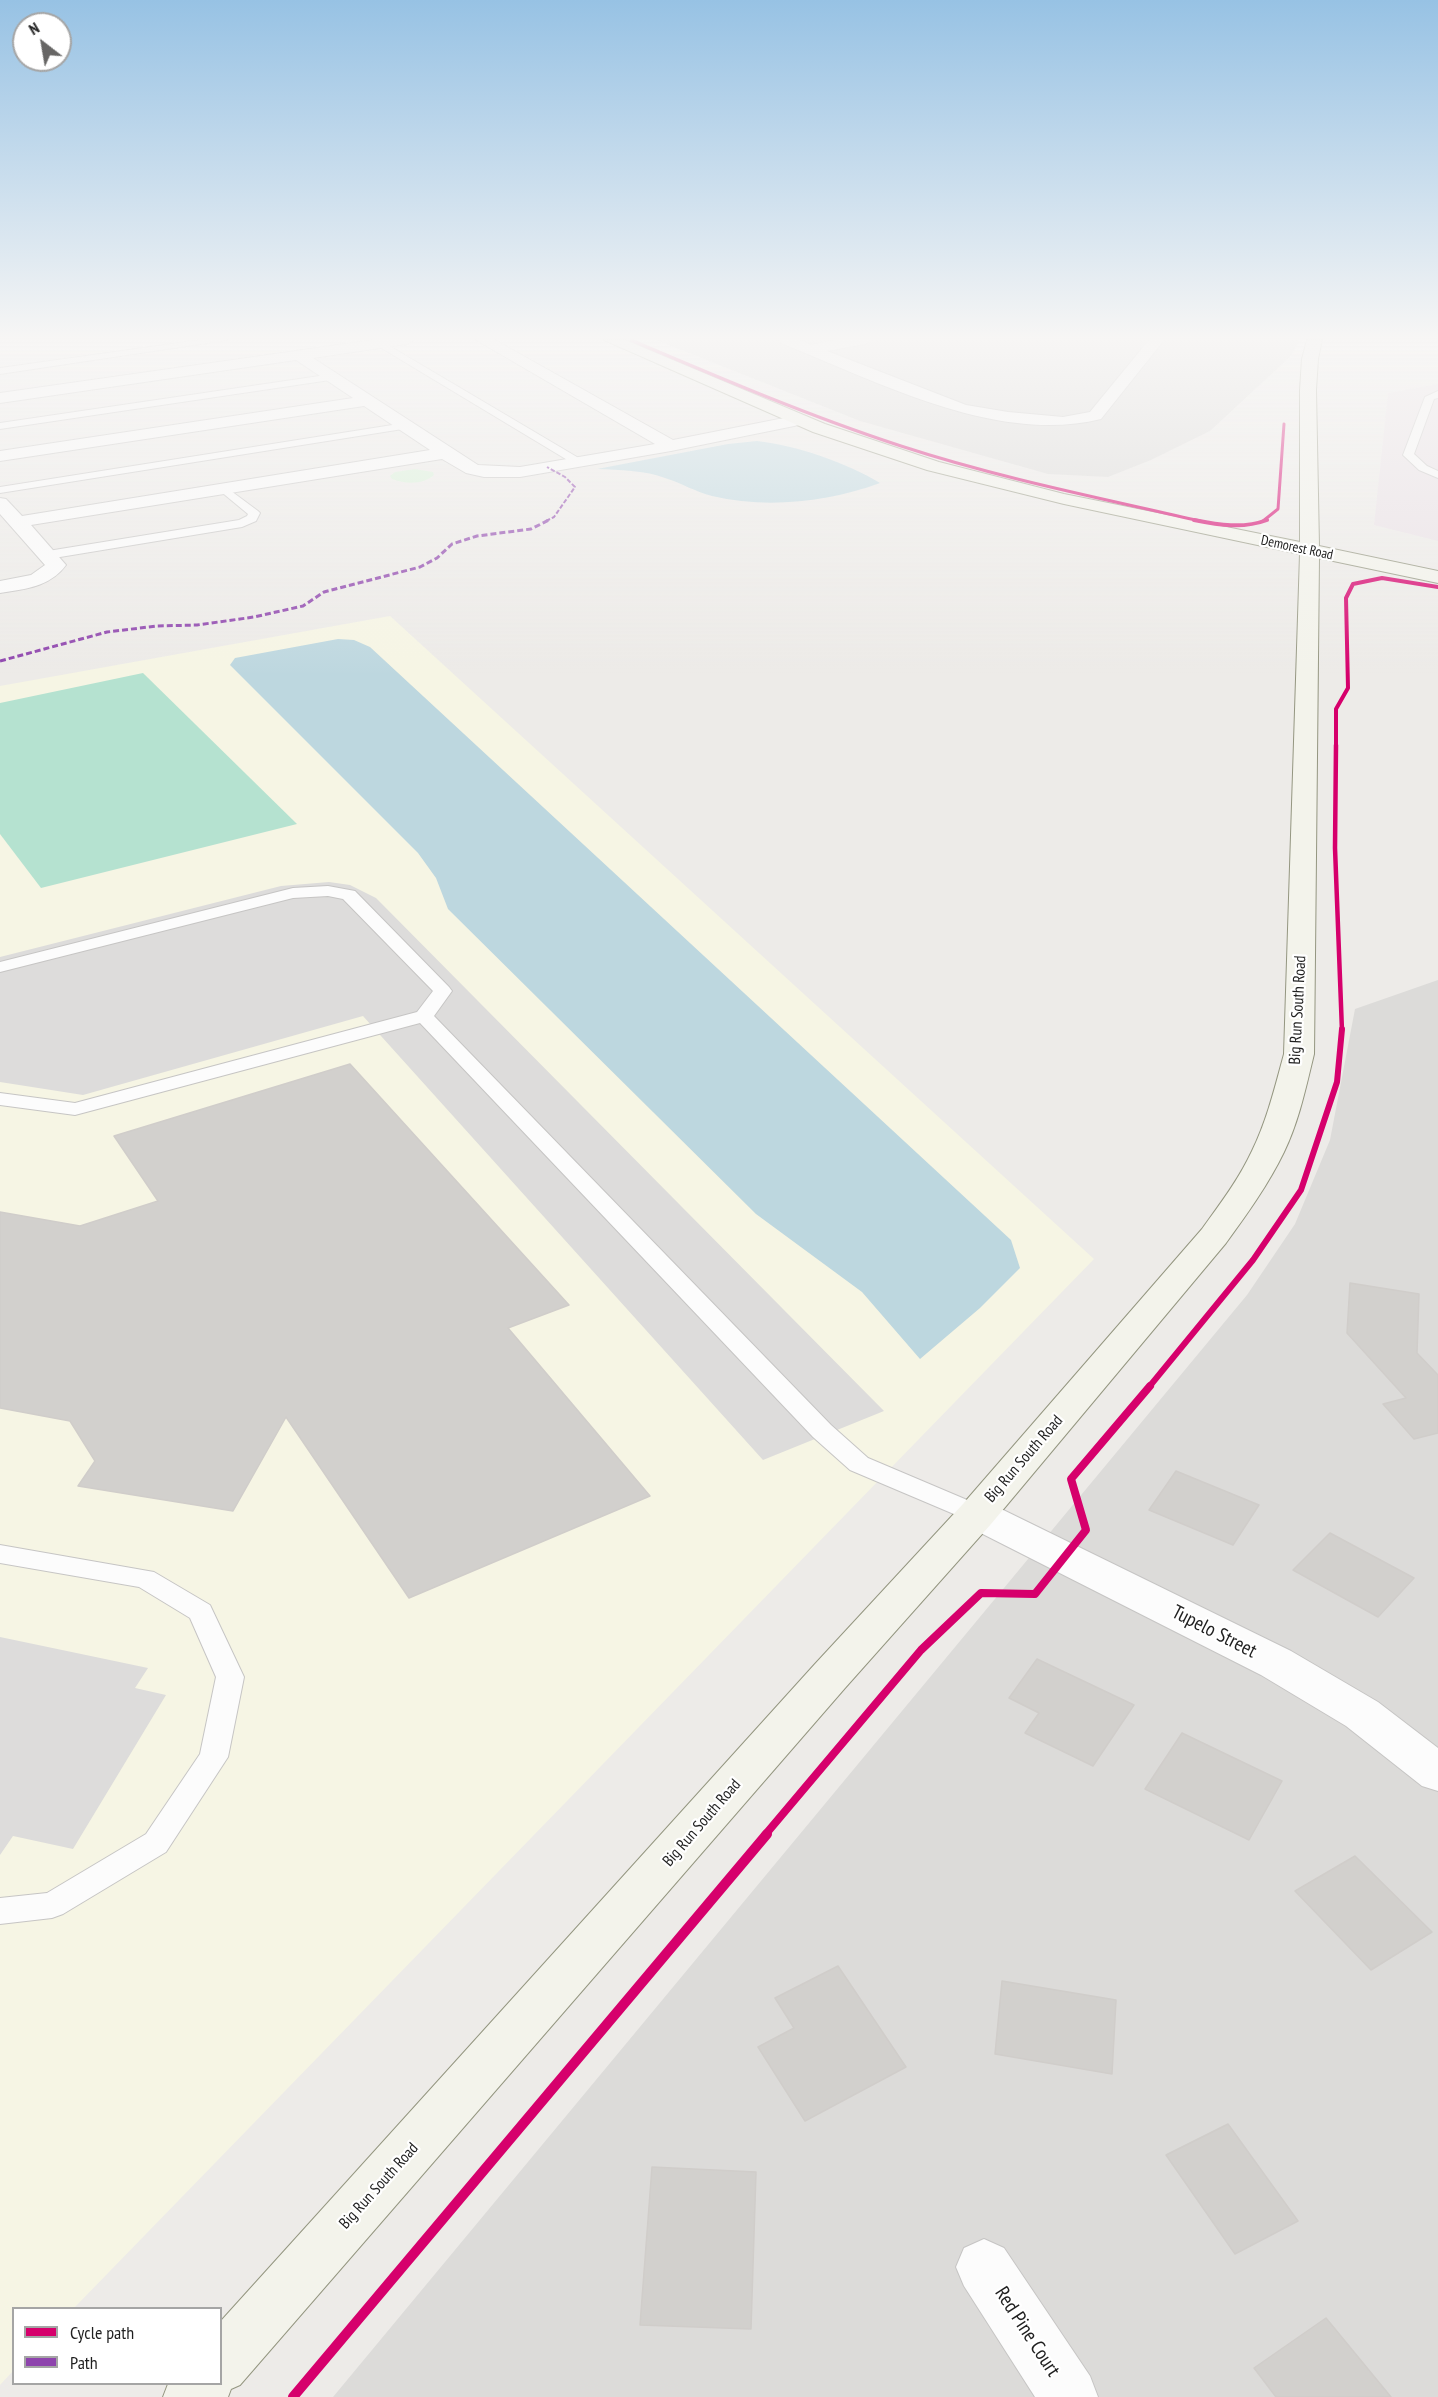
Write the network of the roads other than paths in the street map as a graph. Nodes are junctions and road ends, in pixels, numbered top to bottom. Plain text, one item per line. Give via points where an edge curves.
1 (28, 452) edge
2 (241, 452) edge
3 (561, 452) edge
4 (637, 452) edge
5 (893, 452) edge
6 (1308, 452) edge
7 (1409, 452) edge
8 (445, 453) joint
9 (0, 456) edge
10 (578, 462) junction
11 (1438, 475) edge
12 (223, 488) junction
13 (0, 490) edge
14 (0, 503) edge
15 (17, 522) junction
16 (1309, 550) junction
17 (52, 560) junction
18 (1438, 576) edge
19 (0, 587) edge
20 (0, 967) edge
21 (424, 1016) junction
22 (0, 1099) edge
23 (977, 1514) junction
24 (0, 1554) edge
25 (1438, 1773) edge
26 (0, 1911) edge
27 (984, 2267) dead end
28 (222, 2362) edge
29 (203, 2385) edge
30 (192, 2397) edge
31 (1070, 2397) edge

1 - 9 street
2 - 13 lane
3 - 10 lane
4 - 10 street
5 - 16 street, Demorest Road via 944,469 1065,499
6 - 16 street, Big Run South Road
7 - 11 lane via 1423,468
8 - 10 street via 472,470 501,473
8 - 12 street
12 - 15 street
12 - 17 lane via 254,513 252,518
14 - 15 street
15 - 17 street
16 - 18 street, Demorest Road
16 - 23 street, Big Run South Road via 1299,1054 1286,1106 1268,1152 1214,1236
17 - 19 street via 50,573 36,581
20 - 21 lane via 292,893 328,891 349,895 443,991
21 - 22 lane via 75,1109
21 - 23 lane via 822,1431 859,1464
23 - 25 street, Tupelo Street via 1276,1663 1362,1714
23 - 28 street, Big Run South Road
24 - 26 lane via 145,1579 201,1612 230,1677 214,1757 156,1843 52,1905
27 - 31 street, Red Pine Court
29 - 30 street

